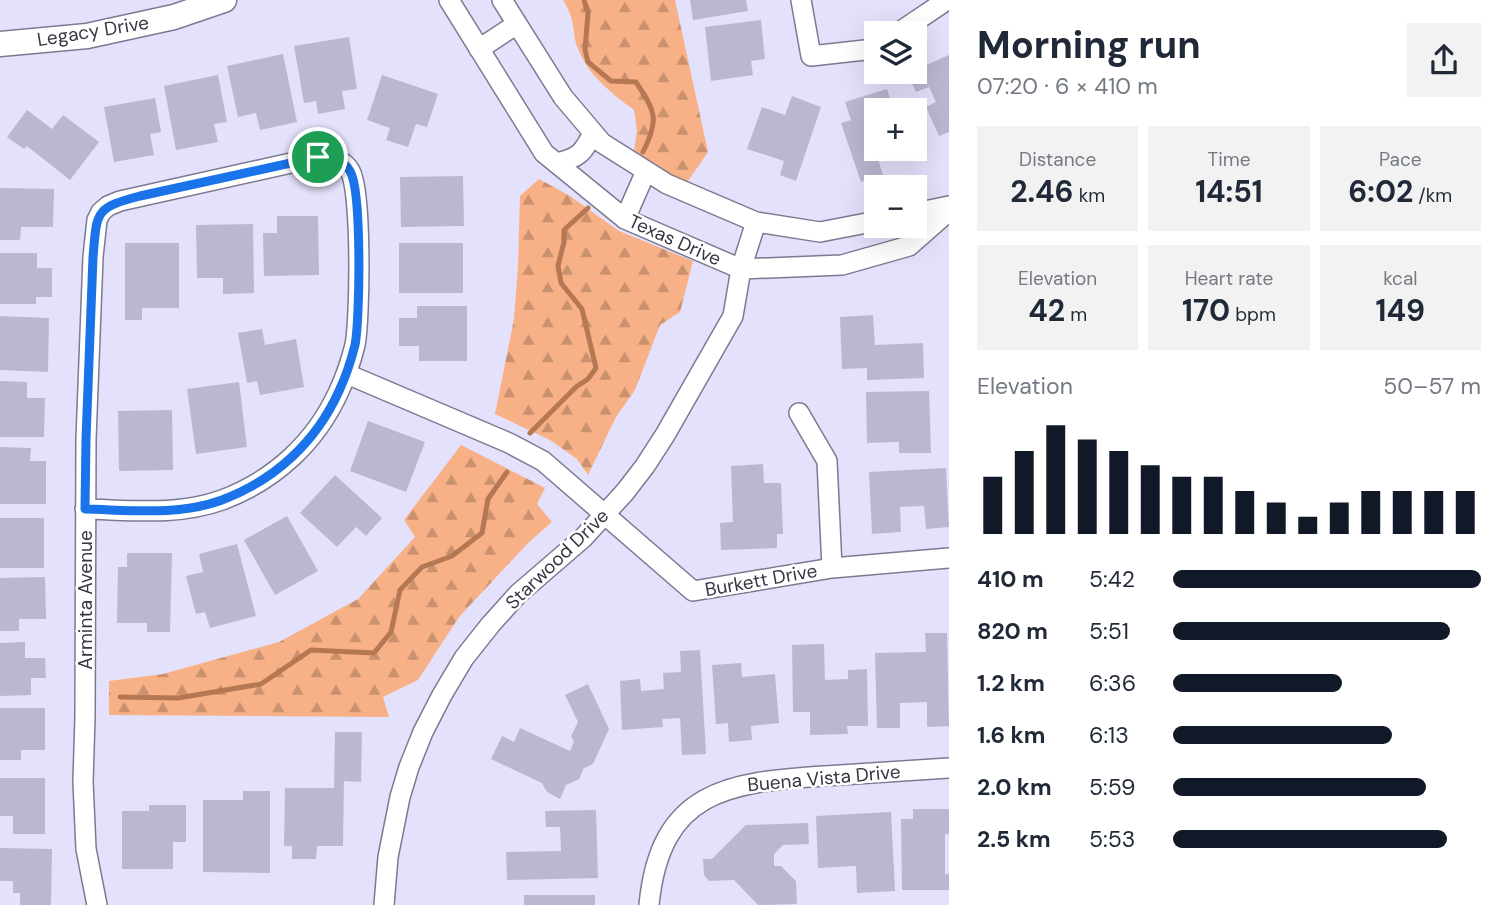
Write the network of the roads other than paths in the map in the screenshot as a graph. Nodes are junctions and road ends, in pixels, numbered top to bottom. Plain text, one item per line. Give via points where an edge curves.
1 (224, 0) edge
2 (449, 0) edge
3 (502, 0) edge
4 (801, 0) edge
5 (947, 0) edge
6 (916, 21) edge
7 (517, 24) junction
8 (0, 44) edge
9 (479, 49) junction
10 (864, 50) edge
11 (593, 133) junction
12 (556, 163) junction
13 (646, 171) junction
14 (949, 208) edge
15 (927, 211) edge
16 (625, 219) junction
17 (755, 222) junction
18 (864, 224) edge
19 (741, 270) junction
20 (346, 374) junction
21 (799, 413) dead end
22 (85, 509) junction
23 (604, 515) junction
24 (949, 558) edge
25 (832, 568) junction
26 (949, 768) edge
27 (97, 905) edge
28 (384, 905) edge
29 (649, 905) edge

1 - 8 main road, Legacy Drive via 174,17 87,36
2 - 9 street, Texas Drive
3 - 7 street
4 - 10 street via 811,56
5 - 6 street
7 - 9 street
7 - 11 street via 563,97
9 - 12 street, Texas Drive via 544,153
11 - 12 street via 578,156
11 - 13 street
12 - 16 street, Texas Drive
13 - 16 street
13 - 17 street
14 - 15 street, Texas Drive
14 - 19 street, Texas Drive via 909,246 842,265
16 - 19 street, Texas Drive
17 - 18 street via 820,232
17 - 19 street, Starwood Drive
19 - 23 street, Starwood Drive via 733,316 665,435
20 - 22 street via 329,411 306,443 247,489 220,500 166,511
20 - 22 street, Arminta Avenue via 358,321 356,194 347,166 318,157 108,206 101,212 95,232 93,257
20 - 23 street, Burkett Drive via 526,451
21 - 25 street via 827,461
22 - 27 street, Arminta Avenue via 83,813
23 - 25 street, Burkett Drive via 693,591
23 - 28 street, Starwood Drive via 518,594 452,677 409,767 392,834
24 - 25 street, Burkett Drive
26 - 29 street, Buena Vista Drive via 782,778 748,783 705,798 688,811 664,845 654,869

